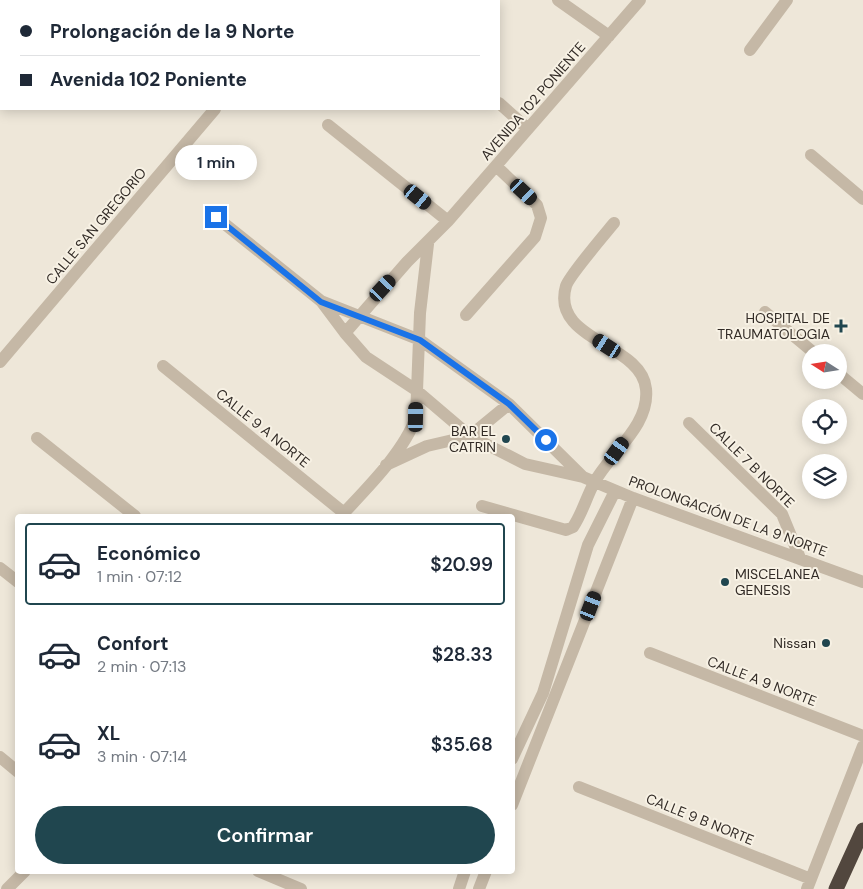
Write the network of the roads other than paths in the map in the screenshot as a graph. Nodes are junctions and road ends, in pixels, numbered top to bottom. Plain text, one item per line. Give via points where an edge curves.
1 (558, 0) edge
2 (640, 0) edge
3 (787, 0) edge
4 (609, 36) junction
5 (750, 50) dead end
6 (500, 104) edge
7 (214, 110) edge
8 (328, 125) dead end
9 (528, 129) junction
10 (811, 156) dead end
11 (496, 166) junction
12 (863, 199) edge
13 (216, 217) dead end
14 (448, 222) junction
15 (614, 223) dead end
16 (428, 244) junction
17 (321, 302) junction
18 (765, 312) dead end
19 (358, 315) junction
20 (466, 315) dead end
21 (344, 333) junction
22 (420, 340) junction
23 (803, 344) edge
24 (0, 362) edge
25 (163, 366) dead end
26 (848, 382) edge
27 (416, 390) junction
28 (863, 394) edge
29 (509, 404) junction
30 (689, 423) dead end
31 (470, 436) junction
32 (37, 438) dead end
33 (386, 465) junction
34 (588, 480) junction
35 (615, 490) junction
36 (633, 498) junction
37 (482, 506) dead end
38 (132, 514) edge
39 (341, 514) edge
40 (343, 514) edge
41 (510, 514) edge
42 (515, 515) edge
43 (800, 558) junction
44 (0, 568) edge
45 (15, 580) edge
46 (863, 582) edge
47 (650, 654) dead end
48 (863, 736) edge
49 (863, 746) edge
50 (515, 754) edge
51 (0, 757) edge
52 (15, 770) edge
53 (579, 787) dead end
54 (515, 797) edge
55 (863, 830) edge
56 (22, 874) edge
57 (265, 874) edge
58 (464, 874) edge
59 (485, 874) edge
60 (809, 884) edge
61 (7, 889) edge
62 (301, 889) edge
63 (459, 889) edge
64 (479, 889) edge
65 (836, 889) edge

1 - 4 street
2 - 4 street, AVENIDA 102 PONIENTE
3 - 5 street
4 - 9 street, AVENIDA 102 PONIENTE
6 - 9 street
7 - 24 street, CALLE SAN GREGORIO
8 - 14 street
9 - 11 street, AVENIDA 102 PONIENTE
10 - 12 street
11 - 14 street, AVENIDA 102 PONIENTE
11 - 20 street via 537,205 541,218 535,237
13 - 17 street
14 - 16 street, AVENIDA 102 PONIENTE
15 - 34 street via 566,284 564,304 582,330 620,354 640,372 646,388 645,404 639,420
16 - 19 street, AVENIDA 102 PONIENTE
16 - 22 street
17 - 19 street
17 - 21 street
18 - 23 street
19 - 21 street, AVENIDA 102 PONIENTE
19 - 22 street
21 - 27 street via 366,356
22 - 27 street
22 - 29 street, PROLONGACIÓN DE LA 9 NORTE
25 - 39 street, CALLE 9 A NORTE
26 - 28 street
27 - 31 street, PROLONGACIÓN DE LA 9 NORTE
27 - 33 street via 416,417 412,428
29 - 31 street
29 - 34 street, PROLONGACIÓN DE LA 9 NORTE
30 - 43 street, CALLE 7 B NORTE via 782,514
31 - 33 street via 428,446
31 - 34 street, PROLONGACIÓN DE LA 9 NORTE via 525,464
32 - 38 street
33 - 40 street
34 - 35 street, PROLONGACIÓN DE LA 9 NORTE
34 - 42 street via 578,520 566,530
35 - 36 street, PROLONGACIÓN DE LA 9 NORTE
35 - 50 street via 588,545 543,693
36 - 43 street, PROLONGACIÓN DE LA 9 NORTE
36 - 54 street
37 - 41 street
43 - 46 street, PROLONGACIÓN DE LA 9 NORTE
44 - 45 street
47 - 48 street, CALLE A 9 NORTE
49 - 60 street
51 - 52 street
53 - 60 street, CALLE 9 B NORTE
55 - 65 highway
56 - 61 street
57 - 62 street
58 - 63 street
59 - 64 street

